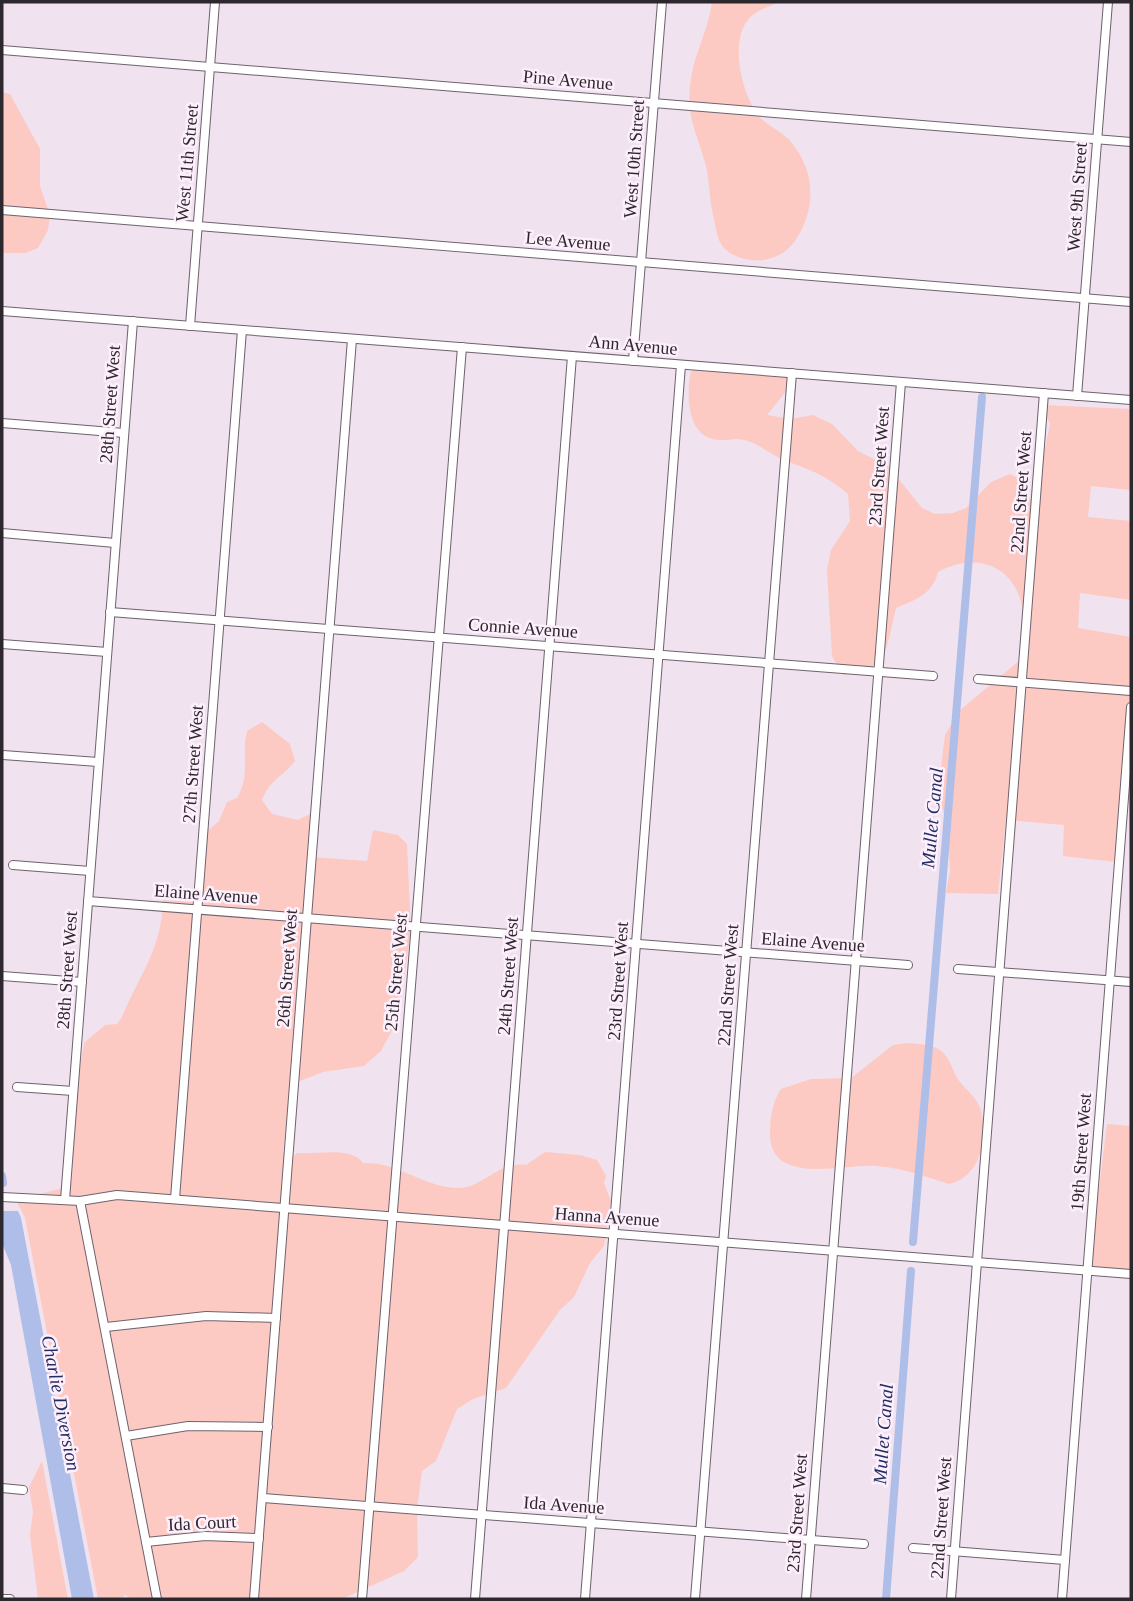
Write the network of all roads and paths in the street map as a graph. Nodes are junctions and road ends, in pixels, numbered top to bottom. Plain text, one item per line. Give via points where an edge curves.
1 (215, 2) edge
2 (662, 2) edge
3 (1108, 2) edge
4 (2, 50) edge
5 (211, 67) junction
6 (654, 103) junction
7 (1098, 140) junction
8 (1131, 142) edge
9 (2, 210) edge
10 (198, 228) junction
11 (642, 262) junction
12 (1085, 299) junction
13 (1131, 302) edge
14 (2, 312) edge
15 (133, 321) junction
16 (190, 326) junction
17 (242, 330) junction
18 (352, 339) junction
19 (461, 347) junction
20 (572, 356) junction
21 (634, 361) junction
22 (681, 365) junction
23 (792, 373) junction
24 (901, 382) junction
25 (1044, 393) junction
26 (1077, 396) junction
27 (1131, 400) edge
28 (2, 423) edge
29 (124, 433) junction
30 (2, 533) edge
31 (115, 542) junction
32 (110, 612) junction
33 (220, 620) junction
34 (330, 629) junction
35 (439, 637) junction
36 (2, 644) edge
37 (550, 646) junction
38 (107, 652) junction
39 (659, 654) junction
40 (769, 663) junction
41 (878, 671) junction
42 (933, 676) dead end
43 (978, 679) dead end
44 (1022, 683) junction
45 (1131, 691) edge
46 (1131, 707) edge
47 (3, 755) edge
48 (98, 762) junction
49 (13, 864) dead end
50 (90, 871) junction
51 (88, 901) junction
52 (197, 910) junction
53 (307, 918) junction
54 (416, 927) junction
55 (527, 935) junction
56 (636, 944) junction
57 (746, 952) junction
58 (856, 961) junction
59 (908, 965) dead end
60 (958, 969) dead end
61 (1000, 972) junction
62 (2, 976) edge
63 (1110, 981) junction
64 (82, 982) junction
65 (1131, 982) edge
66 (17, 1087) dead end
67 (73, 1091) junction
68 (2, 1197) edge
69 (175, 1199) junction
70 (65, 1200) junction
71 (80, 1201) junction
72 (285, 1209) junction
73 (393, 1217) junction
74 (504, 1225) junction
75 (614, 1234) junction
76 (723, 1242) junction
77 (833, 1250) junction
78 (977, 1262) junction
79 (1087, 1270) junction
80 (1131, 1274) edge
81 (276, 1318) junction
82 (106, 1327) junction
83 (268, 1427) junction
84 (126, 1436) junction
85 (2, 1488) edge
86 (23, 1490) dead end
87 (263, 1498) junction
88 (370, 1506) junction
89 (482, 1515) junction
90 (591, 1523) junction
91 (701, 1531) junction
92 (259, 1538) junction
93 (811, 1540) junction
94 (146, 1542) junction
95 (864, 1544) dead end
96 (913, 1548) dead end
97 (955, 1551) junction
98 (1065, 1560) junction
99 (2, 1599) edge
100 (10, 1599) edge
101 (157, 1599) edge
102 (254, 1599) edge
103 (362, 1599) edge
104 (475, 1599) edge
105 (585, 1599) edge
106 (695, 1599) edge
107 (806, 1599) edge
108 (951, 1599) edge
109 (1062, 1599) edge

1 - 5 street, West 11th Street
2 - 6 street, West 10th Street
3 - 7 street, West 9th Street
4 - 5 street, Pine Avenue
5 - 6 street, Pine Avenue
5 - 10 street, West 11th Street
6 - 7 street, Pine Avenue
6 - 11 street, West 10th Street
7 - 8 street, Pine Avenue
7 - 12 street, West 9th Street
9 - 10 street, Lee Avenue
10 - 11 street, Lee Avenue
10 - 16 street, West 11th Street
11 - 12 street, Lee Avenue
11 - 21 street, West 10th Street
12 - 13 street, Lee Avenue
12 - 26 street, West 9th Street
14 - 15 street, Ann Avenue
15 - 16 street, Ann Avenue
15 - 29 street, 28th Street West
16 - 17 street, Ann Avenue
17 - 18 street, Ann Avenue
17 - 33 street, 27th Street West
18 - 19 street, Ann Avenue
18 - 34 street, 26th Street West
19 - 20 street, Ann Avenue
19 - 35 street, 25th Street West
20 - 21 street, Ann Avenue
20 - 37 street, 24th Street West
21 - 22 street, Ann Avenue
22 - 23 street, Ann Avenue
22 - 39 street, 23rd Street West
23 - 24 street, Ann Avenue
23 - 40 street, 22nd Street West
24 - 25 street, Ann Avenue
24 - 41 street, 23rd Street West
25 - 26 street, Ann Avenue
25 - 44 street, 22nd Street West
26 - 27 street, Ann Avenue
28 - 29 street
29 - 31 street, 28th Street West
30 - 31 street
31 - 32 street, 28th Street West
32 - 33 street, Connie Avenue
32 - 38 street, 28th Street West
33 - 34 street, Connie Avenue
33 - 52 street, 27th Street West
34 - 35 street, Connie Avenue
34 - 53 street, 26th Street West
35 - 37 street, Connie Avenue
35 - 54 street, 25th Street West
36 - 38 street
37 - 39 street, Connie Avenue
37 - 55 street, 24th Street West
38 - 48 street, 28th Street West
39 - 40 street, Connie Avenue
39 - 56 street, 23rd Street West
40 - 41 street, Connie Avenue
40 - 57 street, 22nd Street West
41 - 42 street, Connie Avenue
41 - 58 street, 23rd Street West
43 - 44 street
44 - 45 street
44 - 61 street, 22nd Street West
46 - 63 street, 19th Street West
47 - 48 street
48 - 50 street, 28th Street West
49 - 50 street
50 - 51 street, 28th Street West
51 - 52 street, Elaine Avenue
51 - 64 street, 28th Street West
52 - 53 street, Elaine Avenue
52 - 69 street, 27th Street West
53 - 54 street, Elaine Avenue
53 - 72 street, 26th Street West
54 - 55 street, Elaine Avenue
54 - 73 street, 25th Street West
55 - 56 street, Elaine Avenue
55 - 74 street, 24th Street West
56 - 57 street, Elaine Avenue
56 - 75 street, 23rd Street West
57 - 58 street, Elaine Avenue
57 - 76 street, 22nd Street West
58 - 59 street, Elaine Avenue
58 - 77 street, 23rd Street West
60 - 61 street
61 - 63 street
61 - 78 street, 22nd Street West
62 - 64 street
63 - 65 street
63 - 79 street, 19th Street West
64 - 67 street, 28th Street West
66 - 67 street
67 - 70 street, 28th Street West
68 - 70 street
69 - 71 street, Hanna Avenue via 107,1195
69 - 72 street, Hanna Avenue
70 - 71 street
71 - 82 street
72 - 73 street, Hanna Avenue
72 - 81 street, 26th Street West
73 - 74 street, Hanna Avenue
73 - 88 street, 25th Street West
74 - 75 street, Hanna Avenue
74 - 89 street, 24th Street West
75 - 76 street, Hanna Avenue
75 - 90 street, 23rd Street West
76 - 77 street, Hanna Avenue
76 - 91 street, 22nd Street West
77 - 78 street, Hanna Avenue
77 - 93 street, 23rd Street West
78 - 79 street, Hanna Avenue
78 - 97 street, 22nd Street West
79 - 80 street, Hanna Avenue
79 - 98 street, 19th Street West
81 - 82 street via 206,1316
81 - 83 street, 26th Street West
82 - 84 street
83 - 84 street via 188,1426
83 - 87 street, 26th Street West
84 - 94 street
85 - 86 street
87 - 88 street, Ida Avenue
87 - 92 street, 26th Street West
88 - 89 street, Ida Avenue
88 - 103 street, 25th Street West
89 - 90 street, Ida Avenue
89 - 104 street, 24th Street West
90 - 91 street, Ida Avenue
90 - 105 street, 23rd Street West
91 - 93 street, Ida Avenue
91 - 106 street, 22nd Street West
92 - 94 street, Ida Court via 205,1536
92 - 102 street, 26th Street West
93 - 95 street, Ida Avenue
93 - 107 street, 23rd Street West
94 - 101 street
96 - 97 street
97 - 98 street
97 - 108 street, 22nd Street West
98 - 109 street, 19th Street West
99 - 100 street

